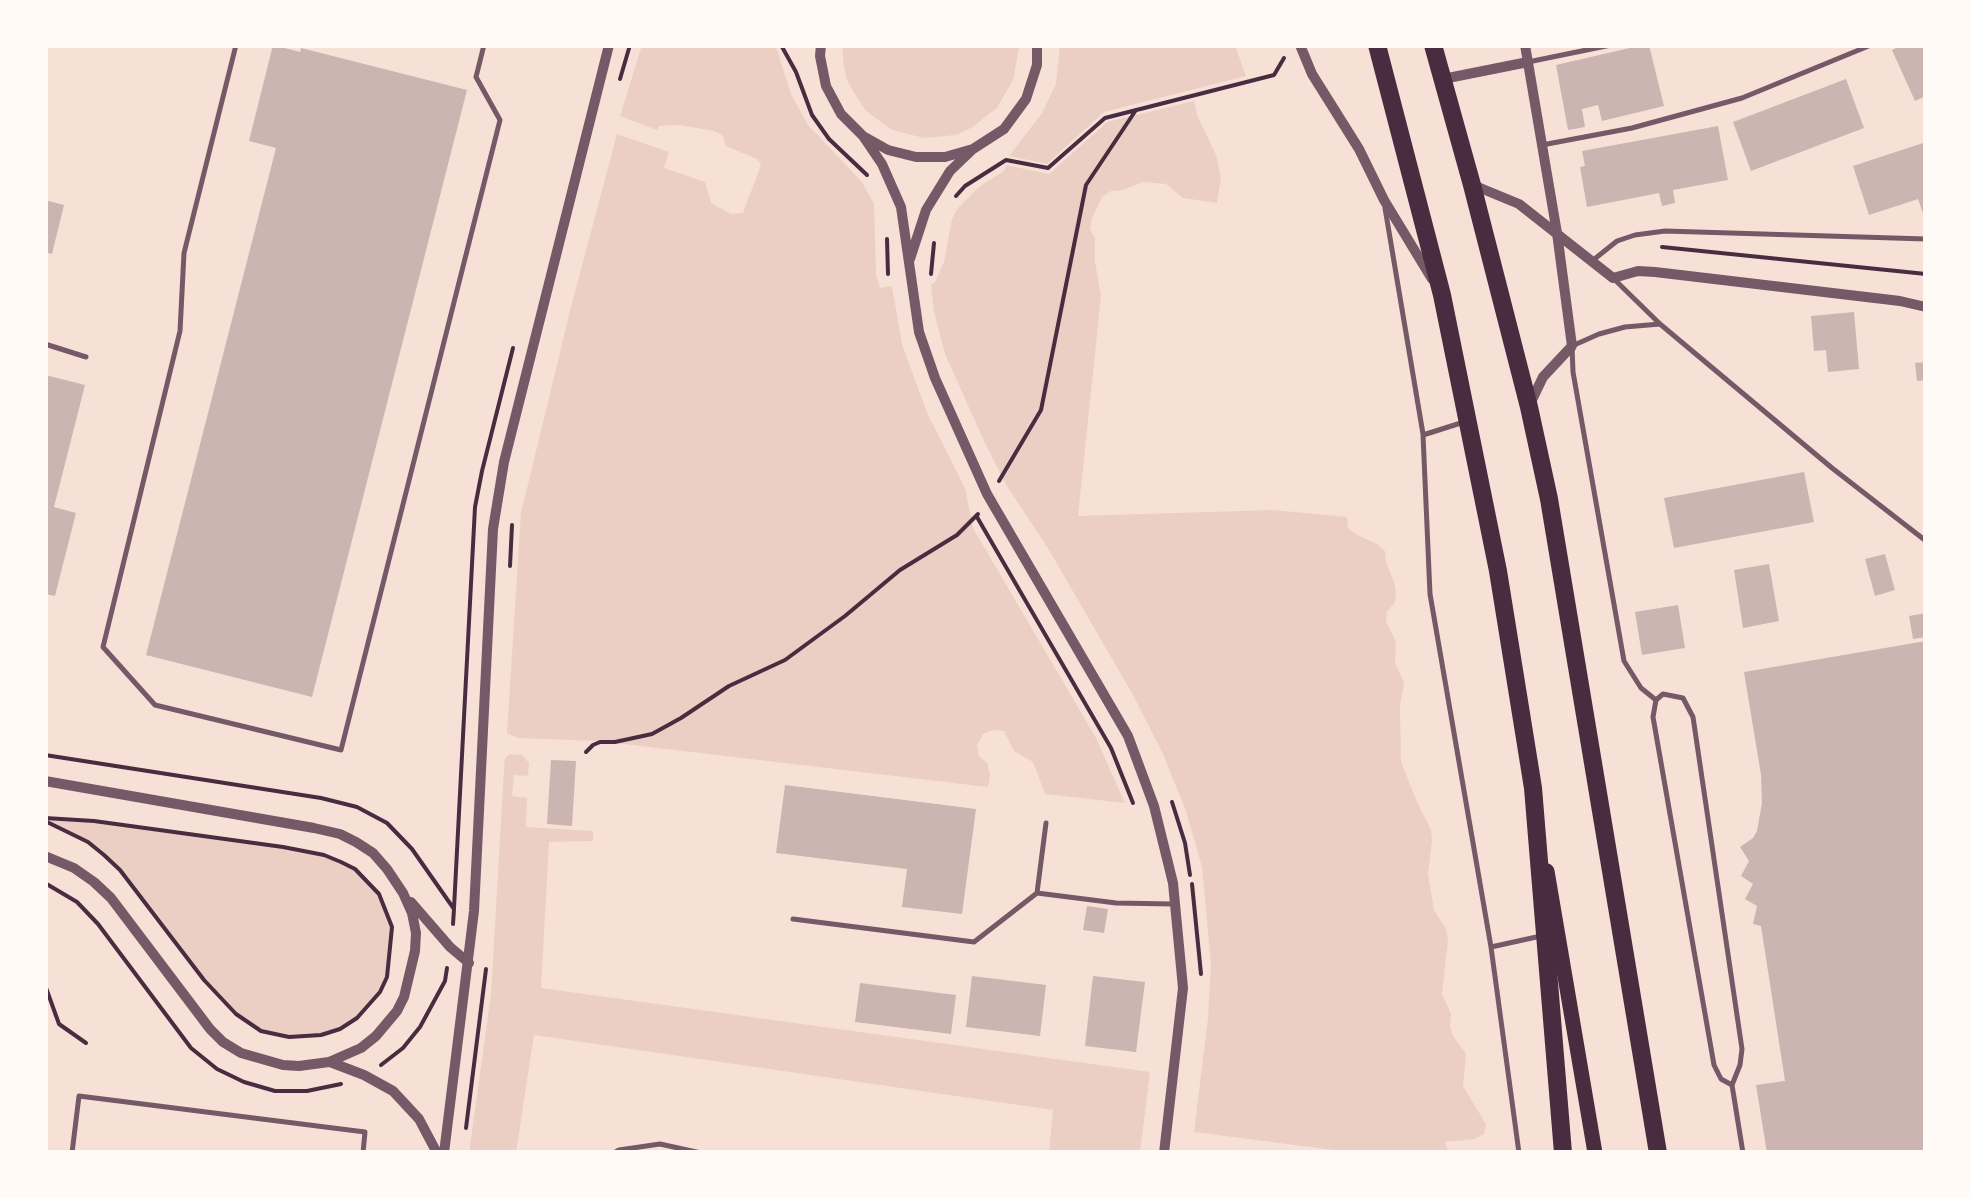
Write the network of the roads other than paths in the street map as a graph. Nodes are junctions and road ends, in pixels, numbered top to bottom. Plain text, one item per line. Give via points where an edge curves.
1 (236, 45) edge
2 (484, 45) edge
3 (609, 45) edge
4 (821, 45) edge
5 (1037, 45) edge
6 (1300, 45) edge
7 (1377, 45) edge
8 (1433, 45) edge
9 (1525, 45) edge
10 (1611, 45) edge
11 (1870, 45) edge
12 (1528, 62) junction
13 (1443, 78) junction
14 (863, 136) junction
15 (1542, 145) junction
16 (973, 149) junction
17 (1472, 185) junction
18 (1384, 200) junction
19 (1556, 233) junction
20 (1926, 239) edge
21 (1592, 262) junction
22 (909, 265) junction
23 (1613, 278) junction
24 (1442, 296) junction
25 (1926, 307) edge
26 (1660, 324) junction
27 (45, 344) edge
28 (1572, 346) junction
29 (86, 357) dead end
30 (1529, 407) junction
31 (1467, 421) junction
32 (1423, 435) junction
33 (1926, 541) edge
34 (1656, 700) junction
35 (45, 780) edge
36 (1533, 788) junction
37 (1046, 822) dead end
38 (45, 856) edge
39 (1037, 892) junction
40 (403, 893) junction
41 (1175, 904) junction
42 (793, 919) dead end
43 (1545, 936) junction
44 (1490, 947) junction
45 (469, 963) junction
46 (329, 1062) junction
47 (1732, 1085) junction
48 (72, 1153) edge
49 (362, 1153) edge
50 (440, 1153) edge
51 (614, 1153) edge
52 (702, 1153) edge
53 (1164, 1153) edge
54 (1518, 1153) edge
55 (1563, 1153) edge
56 (1595, 1153) edge
57 (1658, 1153) edge
58 (1744, 1153) edge

1 - 2 lane via 184,253 180,332 104,647 154,704 341,750 500,120 476,77
3 - 45 street via 492,528
4 - 14 street via 826,86
5 - 16 street via 1026,99 1004,128
6 - 18 street
7 - 24 highway
8 - 13 highway
9 - 12 street
10 - 12 lane
11 - 15 lane via 1742,98
12 - 13 street
12 - 15 street
13 - 17 highway
14 - 16 street via 916,158
14 - 22 street via 901,207
15 - 19 street
16 - 22 street via 926,210
17 - 19 street via 1520,204
17 - 30 highway
18 - 24 street
18 - 32 lane
19 - 21 street
19 - 28 street
20 - 21 lane via 1665,230 1617,241
21 - 23 street
22 - 41 street via 935,378 987,494 1128,736 1154,806
23 - 25 street via 1654,272
23 - 26 lane
24 - 31 highway
26 - 28 lane via 1599,334
26 - 33 lane
27 - 29 lane
28 - 30 street via 1543,377
28 - 34 lane via 1624,661
30 - 57 highway
31 - 32 lane
31 - 36 highway
32 - 44 lane via 1430,594
34 - 47 lane via 1653,717 1714,1064
34 - 47 lane via 1663,694 1683,698 1693,717 1742,1049
35 - 40 street via 340,834 373,853
36 - 43 highway
36 - 56 main road
37 - 39 lane
38 - 46 street via 74,868 111,898 223,1042 283,1065
39 - 41 lane via 1116,904
39 - 42 lane via 974,942
40 - 45 street
40 - 46 street via 416,933 404,997 376,1036
41 - 53 street via 1183,988
43 - 44 lane
43 - 55 highway
44 - 54 lane
45 - 50 street
46 - 50 street via 393,1091
47 - 58 lane
48 - 49 lane via 80,1096 365,1132
51 - 52 lane via 660,1144

